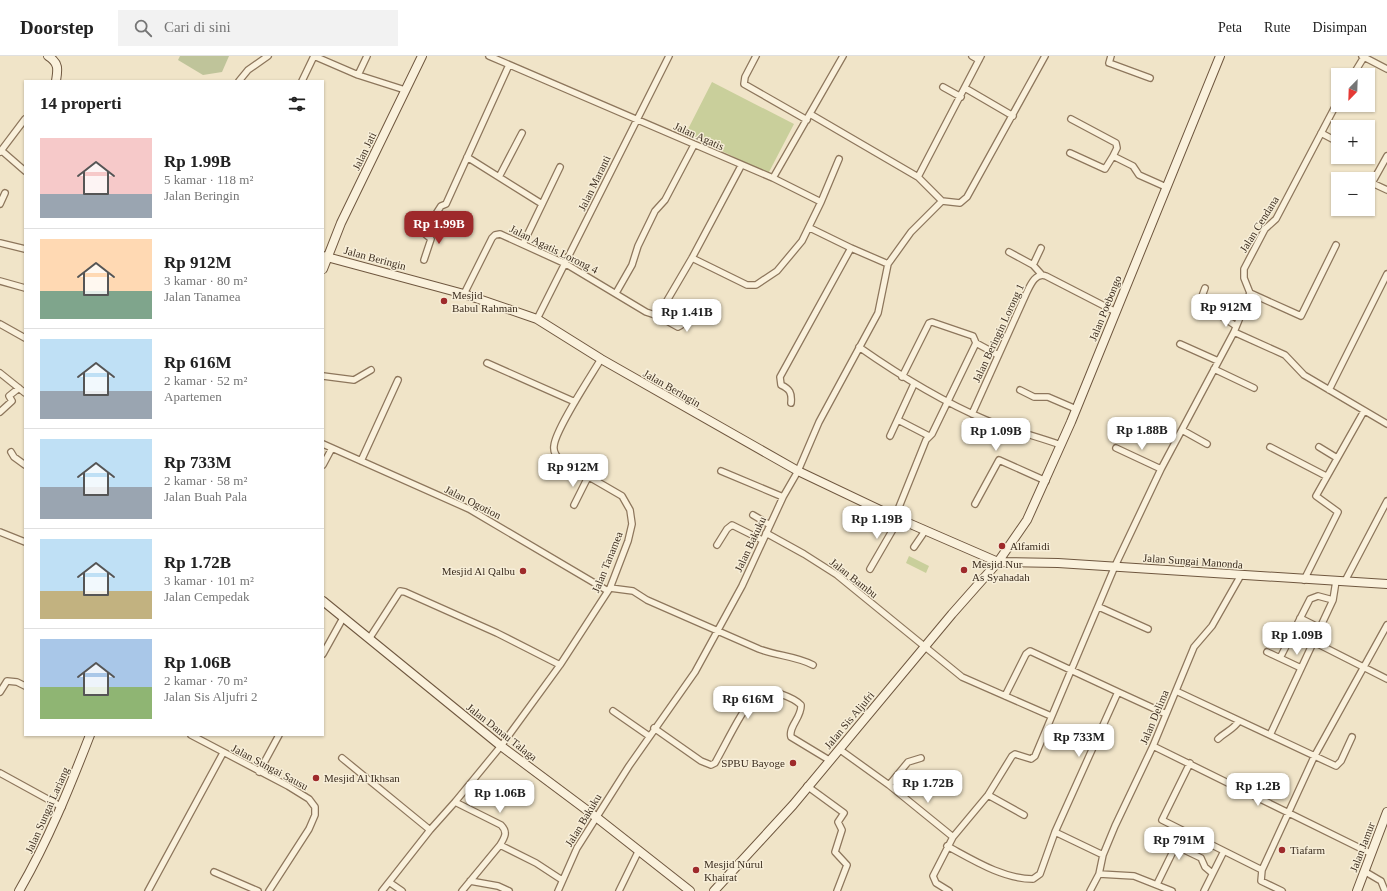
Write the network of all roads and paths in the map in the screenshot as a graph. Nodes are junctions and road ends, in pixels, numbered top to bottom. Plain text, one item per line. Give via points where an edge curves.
1 (48, 56) edge
2 (268, 56) edge
3 (314, 56) edge
4 (367, 56) edge
5 (422, 56) edge
6 (489, 56) edge
7 (669, 56) edge
8 (756, 56) edge
9 (843, 56) edge
10 (972, 56) edge
11 (1045, 56) edge
12 (1111, 56) edge
13 (1220, 56) edge
14 (1363, 57) edge
15 (980, 58) edge
16 (509, 65) junction
17 (1357, 68) edge
18 (1387, 68) edge
19 (358, 75) junction
20 (1150, 78) dead end
21 (56, 80) edge
22 (240, 80) edge
23 (302, 80) edge
24 (943, 87) dead end
25 (965, 88) junction
26 (405, 90) junction
27 (961, 97) junction
28 (1332, 112) edge
29 (1013, 116) junction
30 (808, 117) junction
31 (24, 119) edge
32 (1071, 119) dead end
33 (638, 120) junction
34 (1321, 133) junction
35 (522, 134) dead end
36 (1331, 138) edge
37 (694, 145) junction
38 (1, 152) edge
39 (1070, 153) dead end
40 (1113, 156) junction
41 (1387, 156) edge
42 (467, 157) junction
43 (839, 160) dead end
44 (741, 166) junction
45 (560, 167) dead end
46 (24, 170) edge
47 (499, 177) junction
48 (918, 177) junction
49 (773, 178) junction
50 (1166, 187) junction
51 (1387, 190) edge
52 (5, 193) dead end
53 (942, 201) junction
54 (822, 202) junction
55 (0, 204) edge
56 (542, 204) junction
57 (810, 228) junction
58 (0, 243) edge
59 (523, 244) junction
60 (1336, 245) dead end
61 (851, 248) junction
62 (1041, 248) dead end
63 (24, 249) edge
64 (1009, 252) dead end
65 (325, 256) edge
66 (692, 258) junction
67 (424, 260) dead end
68 (566, 264) junction
69 (888, 264) junction
70 (1033, 265) junction
71 (1387, 274) edge
72 (1042, 275) junction
73 (0, 281) edge
74 (24, 288) edge
75 (1205, 288) dead end
76 (616, 293) junction
77 (1250, 293) junction
78 (464, 294) junction
79 (715, 312) dead end
80 (1116, 312) junction
81 (658, 316) junction
82 (537, 319) junction
83 (0, 324) edge
84 (1235, 329) junction
85 (24, 337) edge
86 (976, 343) junction
87 (1180, 344) dead end
88 (859, 347) junction
89 (998, 355) junction
90 (601, 359) junction
91 (1218, 361) junction
92 (487, 363) dead end
93 (1214, 369) junction
94 (371, 370) dead end
95 (0, 373) edge
96 (324, 376) edge
97 (902, 377) junction
98 (398, 380) dead end
99 (914, 384) junction
100 (19, 388) junction
101 (1254, 388) dead end
102 (1020, 390) dead end
103 (1330, 390) junction
104 (24, 392) edge
105 (948, 401) junction
106 (574, 402) junction
107 (791, 404) dead end
108 (1076, 410) junction
109 (1364, 410) junction
110 (0, 412) edge
111 (972, 414) junction
112 (898, 420) junction
113 (1387, 424) edge
114 (1182, 430) junction
115 (890, 436) dead end
116 (929, 436) junction
117 (324, 444) edge
118 (1207, 444) dead end
119 (1061, 445) junction
120 (1270, 446) dead end
121 (1319, 447) dead end
122 (332, 448) junction
123 (1116, 448) dead end
124 (11, 452) dead end
125 (1337, 458) junction
126 (361, 461) junction
127 (324, 463) edge
128 (24, 464) edge
129 (1161, 469) junction
130 (721, 471) dead end
131 (798, 471) junction
132 (1326, 476) junction
133 (588, 477) junction
134 (1046, 481) junction
135 (783, 497) junction
136 (1387, 501) edge
137 (975, 504) dead end
138 (574, 506) dead end
139 (1385, 509) edge
140 (752, 515) dead end
141 (897, 518) junction
142 (770, 526) junction
143 (925, 531) junction
144 (0, 532) edge
145 (766, 533) junction
146 (762, 540) junction
147 (24, 542) edge
148 (717, 545) dead end
149 (914, 547) dead end
150 (998, 562) junction
151 (1116, 566) junction
152 (870, 569) dead end
153 (1241, 575) junction
154 (1304, 580) junction
155 (1336, 581) junction
156 (1345, 581) junction
157 (1387, 584) edge
158 (609, 590) junction
159 (1333, 600) junction
160 (324, 602) edge
161 (1099, 607) junction
162 (344, 618) junction
163 (1300, 618) junction
164 (1387, 625) edge
165 (1320, 628) junction
166 (1148, 629) dead end
167 (718, 630) junction
168 (369, 639) junction
169 (1314, 642) junction
170 (925, 646) junction
171 (324, 652) edge
172 (1267, 652) dead end
173 (1280, 658) junction
174 (560, 665) junction
175 (813, 665) dead end
176 (1365, 667) junction
177 (1301, 668) junction
178 (1072, 670) junction
179 (1387, 679) edge
180 (24, 686) edge
181 (0, 692) edge
182 (1118, 692) junction
183 (1176, 692) junction
184 (1005, 696) junction
185 (613, 711) dead end
186 (1166, 714) junction
187 (1051, 716) junction
188 (1239, 721) junction
189 (654, 728) junction
190 (1270, 735) junction
191 (90, 736) edge
192 (193, 736) edge
193 (278, 736) edge
194 (649, 736) junction
195 (1352, 737) dead end
196 (1218, 739) dead end
197 (500, 746) junction
198 (1153, 746) junction
199 (839, 749) junction
200 (224, 753) junction
201 (1314, 757) junction
202 (342, 758) dead end
203 (921, 758) dead end
204 (829, 760) junction
205 (1190, 763) junction
206 (259, 772) junction
207 (0, 773) edge
208 (889, 785) junction
209 (807, 786) junction
210 (988, 795) junction
211 (455, 802) junction
212 (62, 806) junction
213 (1387, 812) edge
214 (1287, 813) junction
215 (1024, 815) dead end
216 (596, 817) junction
217 (430, 830) junction
218 (1183, 831) junction
219 (1055, 832) junction
220 (952, 836) junction
221 (500, 845) junction
222 (947, 846) junction
223 (1176, 846) junction
224 (639, 850) junction
225 (1224, 851) junction
226 (1370, 853) junction
227 (1103, 855) junction
228 (1262, 870) junction
229 (1364, 871) junction
230 (214, 872) dead end
231 (1212, 873) junction
232 (1099, 874) junction
233 (562, 880) junction
234 (470, 881) junction
235 (389, 882) junction
236 (1157, 884) junction
237 (150, 890) edge
238 (19, 891) edge
239 (258, 891) edge
240 (269, 891) edge
241 (382, 891) edge
242 (402, 891) edge
243 (462, 891) edge
244 (509, 891) edge
245 (558, 891) edge
246 (619, 891) edge
247 (690, 891) edge
248 (714, 891) edge
249 (837, 891) edge
250 (949, 891) edge
251 (1090, 891) edge
252 (1172, 891) edge
253 (1204, 891) edge
254 (1282, 891) edge
255 (1357, 891) edge
256 (1385, 891) edge

1 - 21 street via 55,60 58,66
2 - 22 street via 248,70
3 - 19 street
3 - 23 street
4 - 19 street
5 - 26 street, Jalan Jati
6 - 16 street, Jalan Agatis
7 - 33 street, Jalan Maranti
8 - 30 street via 745,76 744,84
9 - 30 street
10 - 15 street
11 - 29 street
12 - 20 street via 1110,63
13 - 50 street, Jalan Poebongo
14 - 17 street
14 - 18 street
15 - 25 street
16 - 33 street, Jalan Agatis
16 - 42 street
19 - 26 street
24 - 27 street
25 - 27 street
25 - 29 street
26 - 65 street, Jalan Jati
27 - 48 street
28 - 34 street, Jalan Cendana
29 - 53 street via 965,200 956,203
30 - 48 street
30 - 49 street
31 - 38 street
32 - 40 street via 1116,143 1117,148
33 - 37 street, Jalan Agatis
33 - 68 street, Jalan Maranti
34 - 36 street
34 - 77 street, Jalan Cendana via 1276,219 1265,229 1244,269 1244,278
35 - 47 street
37 - 44 street, Jalan Agatis
37 - 76 street via 665,200 655,211 632,265
38 - 46 street
39 - 40 street via 1105,169
40 - 50 street via 1133,166 1139,174
41 - 51 street via 1372,183
42 - 47 street
42 - 67 street via 445,205 441,206 425,231 431,239
43 - 54 street
44 - 49 street, Jalan Agatis
44 - 66 street
45 - 56 street
47 - 56 street
48 - 53 street
49 - 54 street, Jalan Agatis
50 - 80 street, Jalan Poebongo
52 - 55 street
53 - 69 street, Jalan Bakuku via 911,232
54 - 57 street
56 - 59 street
57 - 61 street
57 - 66 street via 777,271 756,285 747,284
58 - 63 street
59 - 68 street, Jalan Agatis Lorong 4
59 - 78 street, Jalan Agatis Lorong 4 via 500,234 493,236
60 - 77 street via 1301,316
61 - 69 street
61 - 107 street via 780,377 781,385 792,395
62 - 70 street
64 - 70 street
65 - 78 street, Jalan Beringin
66 - 81 street
68 - 76 street, Jalan Agatis Lorong 4
68 - 82 street, Jalan Maranti
69 - 88 street, Jalan Bakuku via 878,313
70 - 72 street
71 - 103 street
72 - 80 street
72 - 89 street, Jalan Beringin Lorong 1 via 1035,279 1026,294
73 - 74 street
75 - 84 street via 1201,298 1203,304
76 - 81 street, Jalan Agatis Lorong 4 via 646,312
77 - 84 street
78 - 82 street, Jalan Beringin
79 - 81 street, Jalan Agatis Lorong 4 via 697,309 678,327
80 - 108 street, Jalan Poebongo
82 - 90 street, Jalan Beringin
83 - 85 street
84 - 91 street
84 - 103 street via 1284,355 1304,375
86 - 89 street
86 - 97 street via 973,336 929,323
86 - 105 street
87 - 91 street
88 - 97 street
88 - 131 street, Jalan Bakuku via 819,422
89 - 111 street, Jalan Beringin Lorong 1
90 - 106 street, Jalan Tanamea
90 - 131 street, Jalan Beringin
91 - 93 street
92 - 106 street
93 - 101 street
93 - 114 street
94 - 96 street via 354,380
95 - 100 street
97 - 99 street
98 - 126 street
99 - 105 street
99 - 112 street
100 - 104 street
100 - 110 street via 10,396 12,401
102 - 108 street via 1034,397 1053,398
103 - 109 street
105 - 111 street
105 - 116 street
106 - 133 street, Jalan Tanamea via 554,442 554,451 560,460
108 - 119 street, Jalan Poebongo
109 - 113 street
109 - 125 street
111 - 119 street via 1008,429
112 - 115 street
112 - 116 street
114 - 118 street
114 - 129 street
116 - 141 street via 920,452
117 - 122 street, Jalan Ogotion
119 - 134 street, Jalan Poebongo
120 - 132 street
121 - 125 street
122 - 126 street, Jalan Ogotion
122 - 127 street
123 - 129 street
124 - 128 street
125 - 132 street
126 - 158 street, Jalan Ogotion via 469,508
129 - 151 street
130 - 135 street
131 - 135 street, Jalan Bakuku
131 - 141 street, Jalan Beringin
132 - 154 street via 1316,497 1338,512
133 - 138 street
133 - 158 street, Jalan Tanamea via 622,496 633,516 628,541
134 - 137 street via 998,461
134 - 150 street, Jalan Poebongo via 1027,520
135 - 142 street, Jalan Bakuku
136 - 139 street
139 - 156 street
140 - 142 street
141 - 143 street, Jalan Beringin
141 - 152 street
142 - 145 street, Jalan Bakuku
143 - 149 street
143 - 150 street, Jalan Beringin
144 - 147 street
145 - 146 street, Jalan Bakuku
145 - 170 street, Jalan Bambu via 836,575
146 - 148 street via 732,525
146 - 167 street, Jalan Bakuku via 742,586
150 - 151 street, Jalan Sungai Manonda
150 - 170 street, Jalan Sis Aljufri
151 - 153 street, Jalan Sungai Manonda
151 - 161 street
153 - 154 street, Jalan Sungai Manonda
153 - 183 street, Jalan Delima via 1212,626 1196,643
154 - 155 street, Jalan Sungai Manonda
155 - 156 street, Jalan Sungai Manonda
155 - 159 street
156 - 157 street, Jalan Sungai Manonda
158 - 167 street via 633,591 647,600
158 - 174 street, Jalan Tanamea
159 - 163 street via 1315,596 1309,600
159 - 165 street
160 - 162 street, Jalan Danau Talaga
161 - 166 street
161 - 178 street
162 - 168 street, Jalan Danau Talaga
162 - 171 street
163 - 165 street
163 - 173 street
164 - 176 street
165 - 169 street
167 - 175 street via 768,652 801,659
167 - 189 street, Jalan Bakuku via 694,672
168 - 174 street via 400,591 497,633
168 - 197 street, Jalan Danau Talaga
169 - 176 street
169 - 177 street
170 - 184 street, Jalan Bambu via 956,673
170 - 199 street, Jalan Sis Aljufri
172 - 173 street
173 - 177 street
174 - 197 street, Jalan Tanamea
176 - 179 street
176 - 201 street
177 - 190 street
178 - 182 street
178 - 184 street via 1029,652
178 - 187 street
180 - 181 street via 7,681
182 - 186 street
182 - 219 street
183 - 186 street, Jalan Delima
183 - 188 street
184 - 187 street, Jalan Bambu
185 - 194 street
186 - 198 street, Jalan Delima
187 - 210 street via 1034,758 1015,754 1012,756
188 - 190 street
188 - 196 street via 1234,729
189 - 194 street, Jalan Bakuku
189 - 204 street via 701,761 711,765 715,763 740,715 757,692 763,690 793,700 801,706 801,712 790,732 791,737
190 - 201 street
191 - 212 street, Jalan Sungai Lariang
192 - 200 street, Jalan Sungai Sausu
193 - 206 street
194 - 216 street, Jalan Bakuku
195 - 201 street via 1337,765
197 - 211 street, Jalan Tanamea
197 - 216 street, Jalan Danau Talaga
198 - 205 street
198 - 227 street, Jalan Delima
199 - 204 street, Jalan Sis Aljufri
199 - 208 street
200 - 206 street, Jalan Sungai Sausu
200 - 237 street
201 - 214 street
202 - 217 street
203 - 208 street via 908,762
204 - 209 street, Jalan Sis Aljufri
205 - 214 street
205 - 218 street via 1162,818
206 - 240 street, Jalan Sungai Sausu via 304,796 315,807 315,815 309,829
207 - 212 street
208 - 220 street
209 - 248 street, Jalan Sis Aljufri via 793,805
209 - 249 street via 844,812 838,822 842,830 835,853 847,865
210 - 215 street
210 - 220 street
211 - 217 street, Jalan Tanamea
211 - 221 street via 501,825 506,834
212 - 238 street, Jalan Sungai Lariang
213 - 226 street, Jalan Jamur
214 - 226 street
214 - 228 street
216 - 224 street, Jalan Danau Talaga
216 - 233 street, Jalan Bakuku
217 - 235 street, Jalan Tanamea
218 - 223 street
218 - 225 street
219 - 222 street via 1040,874 1033,879 1014,877
219 - 227 street
220 - 222 street
221 - 233 street via 536,863
221 - 234 street
222 - 250 street via 933,876 936,883
223 - 231 street via 1202,859 1205,867
223 - 236 street
224 - 246 street
224 - 247 street, Jalan Danau Talaga
225 - 228 street
225 - 231 street
226 - 229 street, Jalan Jamur
227 - 232 street, Jalan Delima
228 - 254 street via 1261,881
229 - 255 street, Jalan Jamur
229 - 256 street via 1380,881
230 - 239 street
231 - 253 street
232 - 236 street via 1124,874
232 - 251 street, Jalan Delima
233 - 245 street, Jalan Bakuku
234 - 243 street
234 - 244 street via 498,886
235 - 241 street, Jalan Tanamea
235 - 242 street
236 - 252 street

